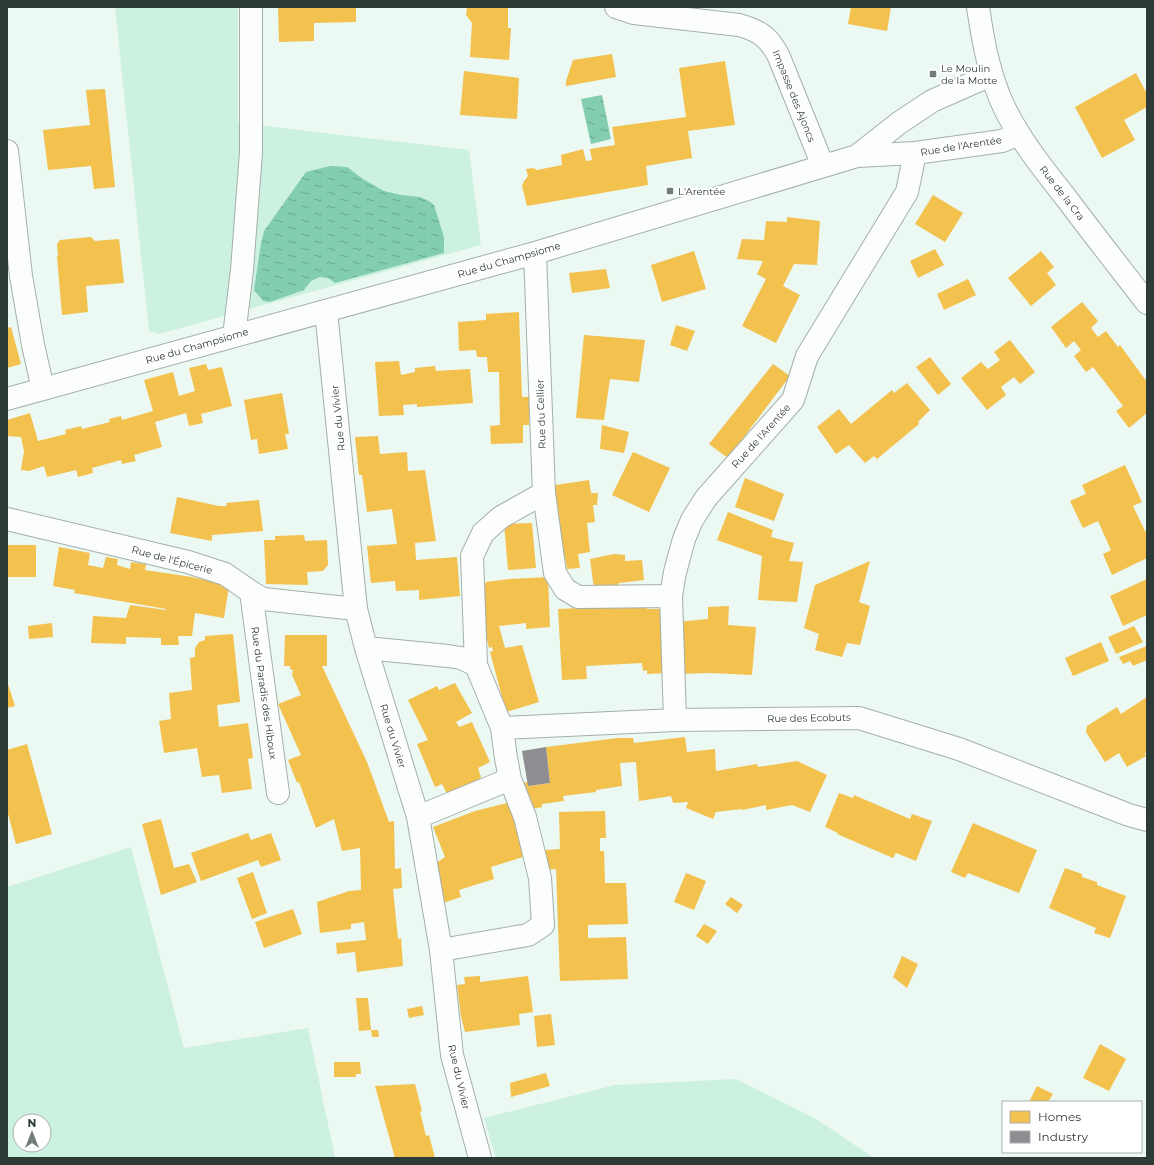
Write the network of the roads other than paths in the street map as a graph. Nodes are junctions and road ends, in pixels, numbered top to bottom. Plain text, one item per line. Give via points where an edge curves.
1 (251, 7) edge
2 (616, 7) edge
3 (978, 7) edge
4 (991, 74) junction
5 (1019, 134) junction
6 (7, 151) edge
7 (915, 153) junction
8 (857, 156) junction
9 (823, 166) junction
10 (535, 253) junction
11 (1147, 303) edge
12 (326, 311) junction
13 (234, 336) junction
14 (43, 389) junction
15 (7, 399) edge
16 (544, 493) junction
17 (7, 519) edge
18 (250, 592) junction
19 (671, 596) junction
20 (356, 609) junction
21 (366, 648) junction
22 (476, 665) junction
23 (675, 720) junction
24 (502, 728) junction
25 (510, 778) junction
26 (278, 793) dead end
27 (418, 817) junction
28 (1147, 820) edge
29 (441, 950) junction
30 (480, 1158) edge

1 - 13 street via 251,152
2 - 9 street, Impasse des Ajoncs via 634,13 739,25 761,34 772,43 779,57
3 - 4 street, Rue de la Cra
4 - 5 street, Rue de la Cra
4 - 8 street, Rue du Champsiome via 932,101 899,122
5 - 7 street, Rue de l'Arentée via 1002,141
5 - 11 street, Rue de la Cra
6 - 14 street via 21,276
7 - 8 street
7 - 19 street, Rue de l'Arentée via 907,192 807,356 793,400 706,498 692,520 684,539
8 - 9 street, Rue du Champsiome
9 - 10 street, Rue du Champsiome
10 - 12 street, Rue du Champsiome
10 - 16 street, Rue du Cellier
12 - 13 street, Rue du Champsiome
12 - 20 street, Rue du Vivier
13 - 14 street, Rue du Champsiome
14 - 15 street, Rue du Champsiome
16 - 19 street, Rue du Cellier via 554,573 565,589 578,597
16 - 22 street via 500,517 483,533 472,556
17 - 18 street, Rue de l'Épicerie via 188,562 225,574
18 - 20 street, Rue de l'Épicerie via 264,599
18 - 26 street, Rue du Paradis des Hiboux
19 - 23 street, Rue de l'Arentée
20 - 21 street, Rue du Vivier
21 - 22 street via 461,658
21 - 27 street, Rue du Vivier
22 - 24 street
23 - 24 street, Rue des Ecobuts
23 - 28 street, Rue des Ecobuts via 859,718 959,749
24 - 25 street
25 - 27 street
25 - 29 street via 525,817 540,878 543,925 528,935
27 - 29 street, Rue du Vivier
29 - 30 street, Rue du Vivier via 452,1055

